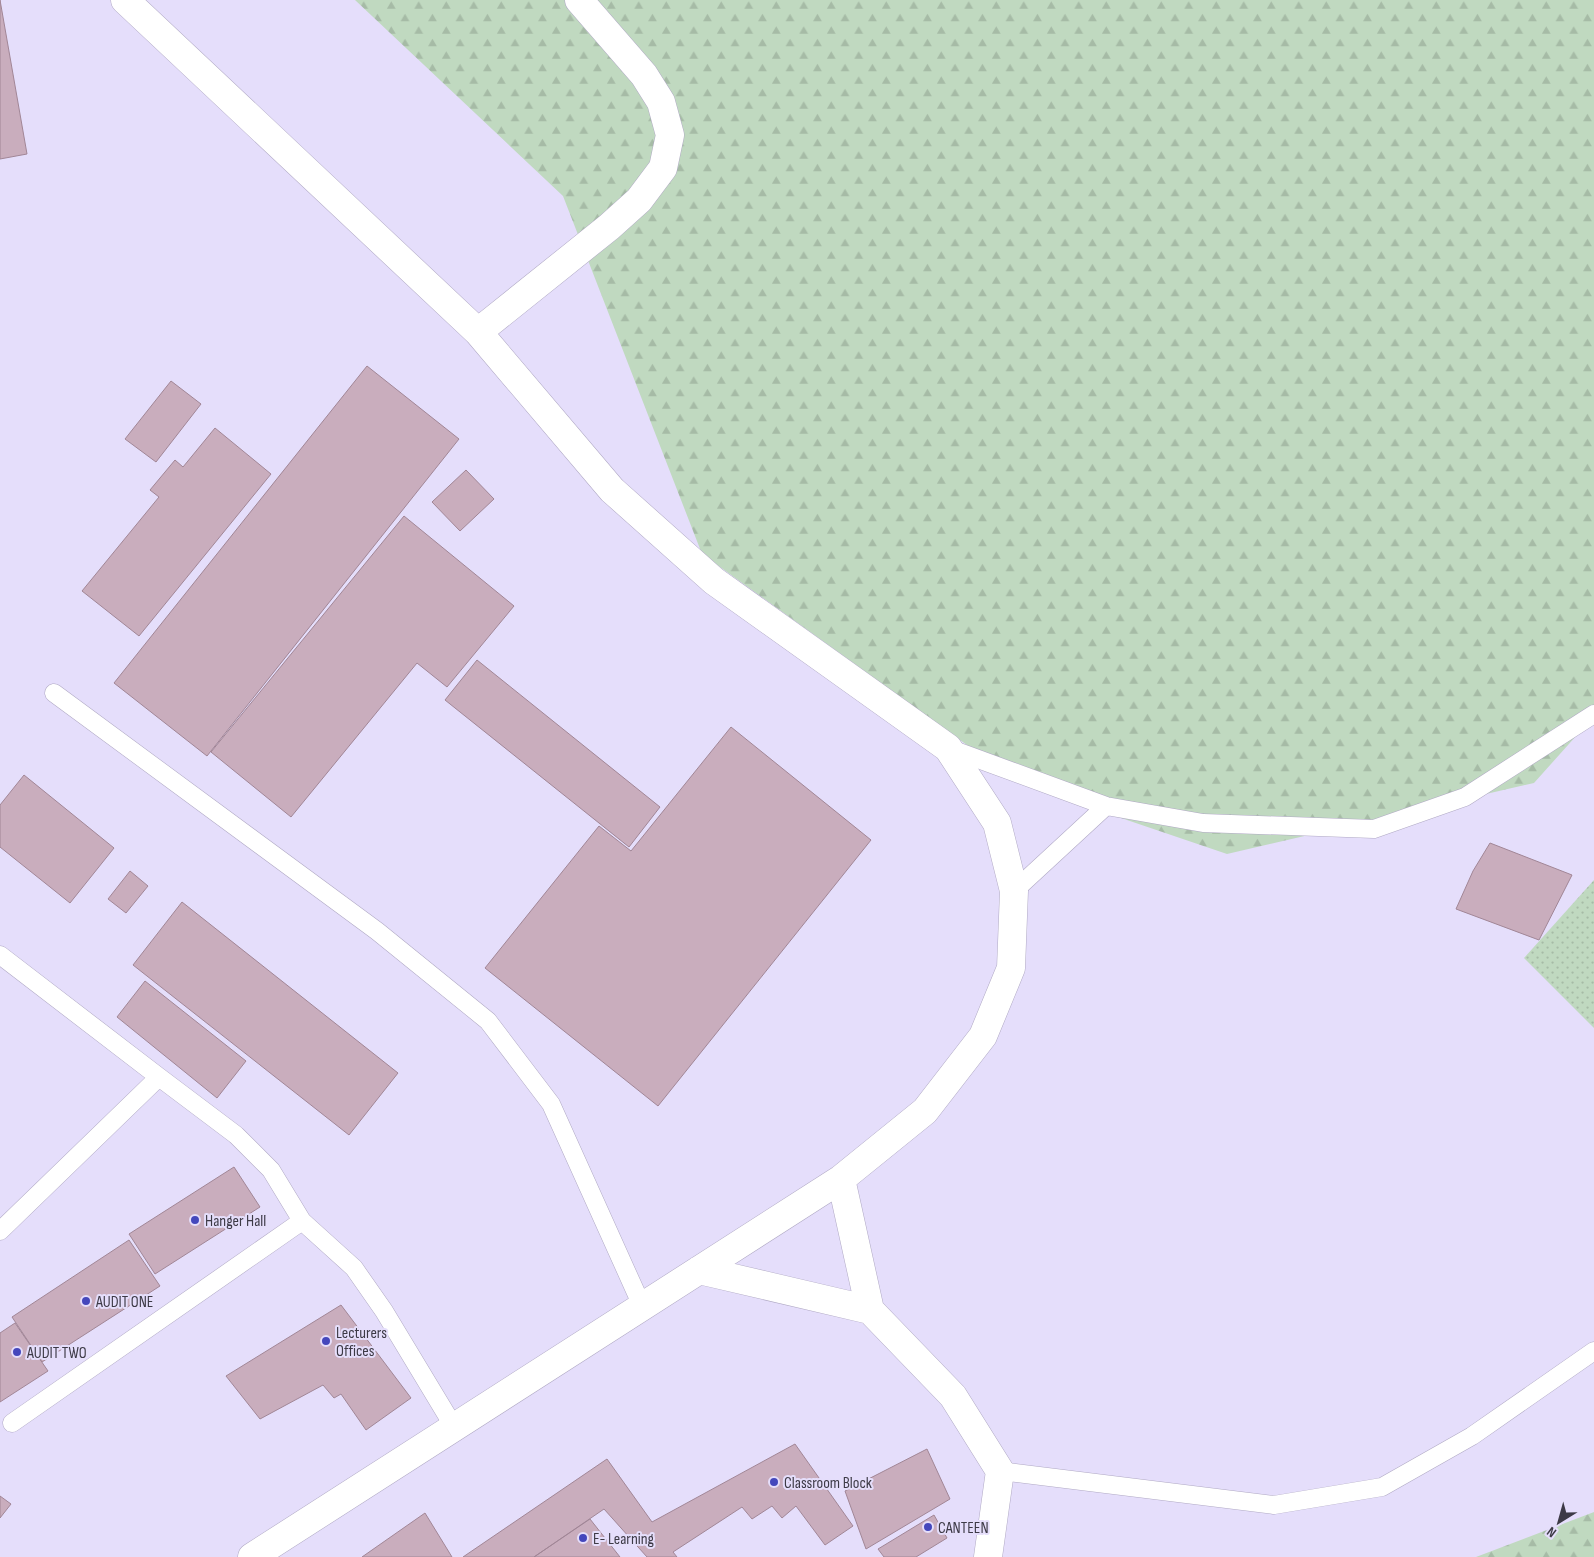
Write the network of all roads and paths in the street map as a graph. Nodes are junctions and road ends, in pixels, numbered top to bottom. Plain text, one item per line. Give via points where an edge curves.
1 (125, 0) edge
2 (579, 0) edge
3 (478, 332) junction
4 (54, 692) dead end
5 (1594, 714) edge
6 (948, 748) junction
7 (1106, 806) junction
8 (1014, 891) junction
9 (0, 955) edge
10 (158, 1077) junction
11 (841, 1178) junction
12 (302, 1221) junction
13 (0, 1231) edge
14 (699, 1270) junction
15 (642, 1306) junction
16 (870, 1310) junction
17 (1594, 1351) edge
18 (12, 1423) dead end
19 (454, 1427) junction
20 (1000, 1471) junction
21 (264, 1554) edge
22 (988, 1557) edge

1 - 3 street
2 - 3 street via 644,75 661,102 670,135 663,168 640,200
3 - 6 street via 612,490 707,574
4 - 15 lane via 377,932 488,1021 551,1104
5 - 7 lane via 1465,797 1374,829 1202,822
6 - 7 lane
6 - 8 street via 997,823
7 - 8 lane
8 - 11 street via 1011,968 983,1036 925,1111
9 - 10 lane
10 - 12 lane via 236,1135 271,1170
10 - 13 lane
11 - 14 street
11 - 16 street
12 - 18 lane
12 - 19 lane via 354,1268 384,1311
14 - 15 street
14 - 16 street
15 - 19 street
16 - 20 street via 953,1396
17 - 20 lane via 1472,1436 1382,1487 1274,1505
19 - 21 street
20 - 22 street

